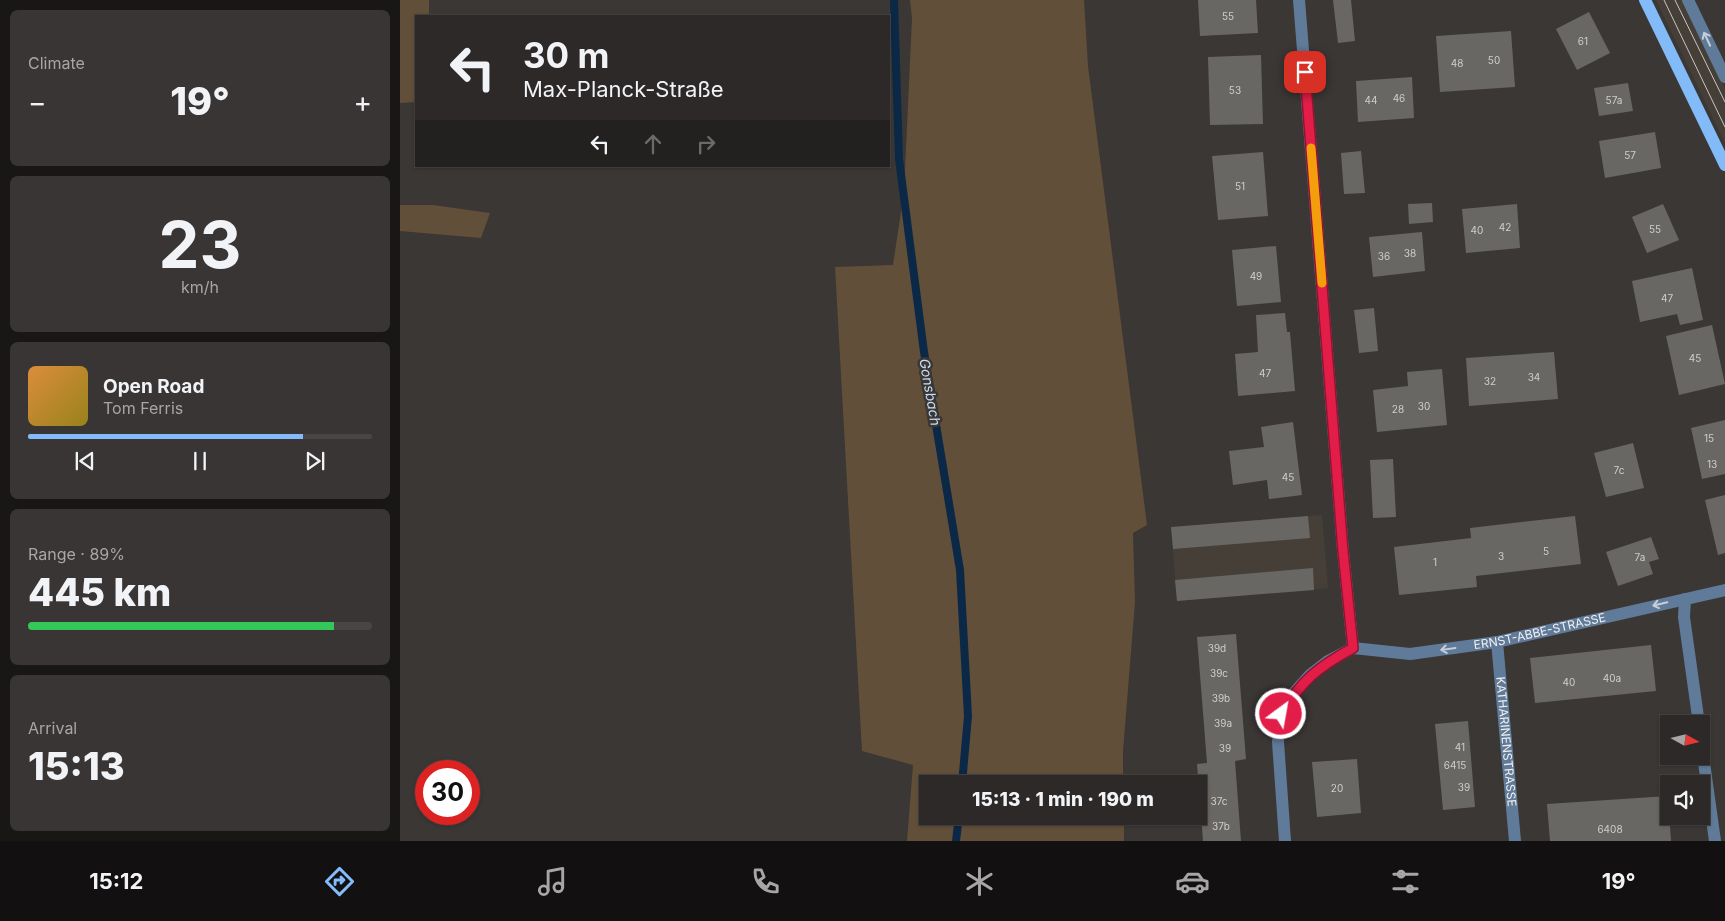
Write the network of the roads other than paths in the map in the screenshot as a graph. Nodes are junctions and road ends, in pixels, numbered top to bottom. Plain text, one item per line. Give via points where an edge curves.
1 (1299, 0) edge
2 (1645, 0) edge
3 (1688, 0) edge
4 (1723, 70) edge
5 (1725, 165) edge
6 (1725, 590) edge
7 (1685, 599) junction
8 (1497, 642) junction
9 (1353, 648) junction
10 (1698, 715) edge
11 (1704, 765) edge
12 (1285, 841) edge
13 (1516, 841) edge
14 (1715, 841) edge

1 - 9 street
2 - 5 main road
4 -> 3 street
6 - 7 street, ERNST-ABBE-STRASSE
7 -> 8 street, ERNST-ABBE-STRASSE
7 - 10 street via 1684,617
8 -> 9 street, ERNST-ABBE-STRASSE via 1410,654
8 - 13 street, KATHARINENSTRASSE
9 - 12 street via 1310,675 1281,714 1278,742
11 - 14 street

